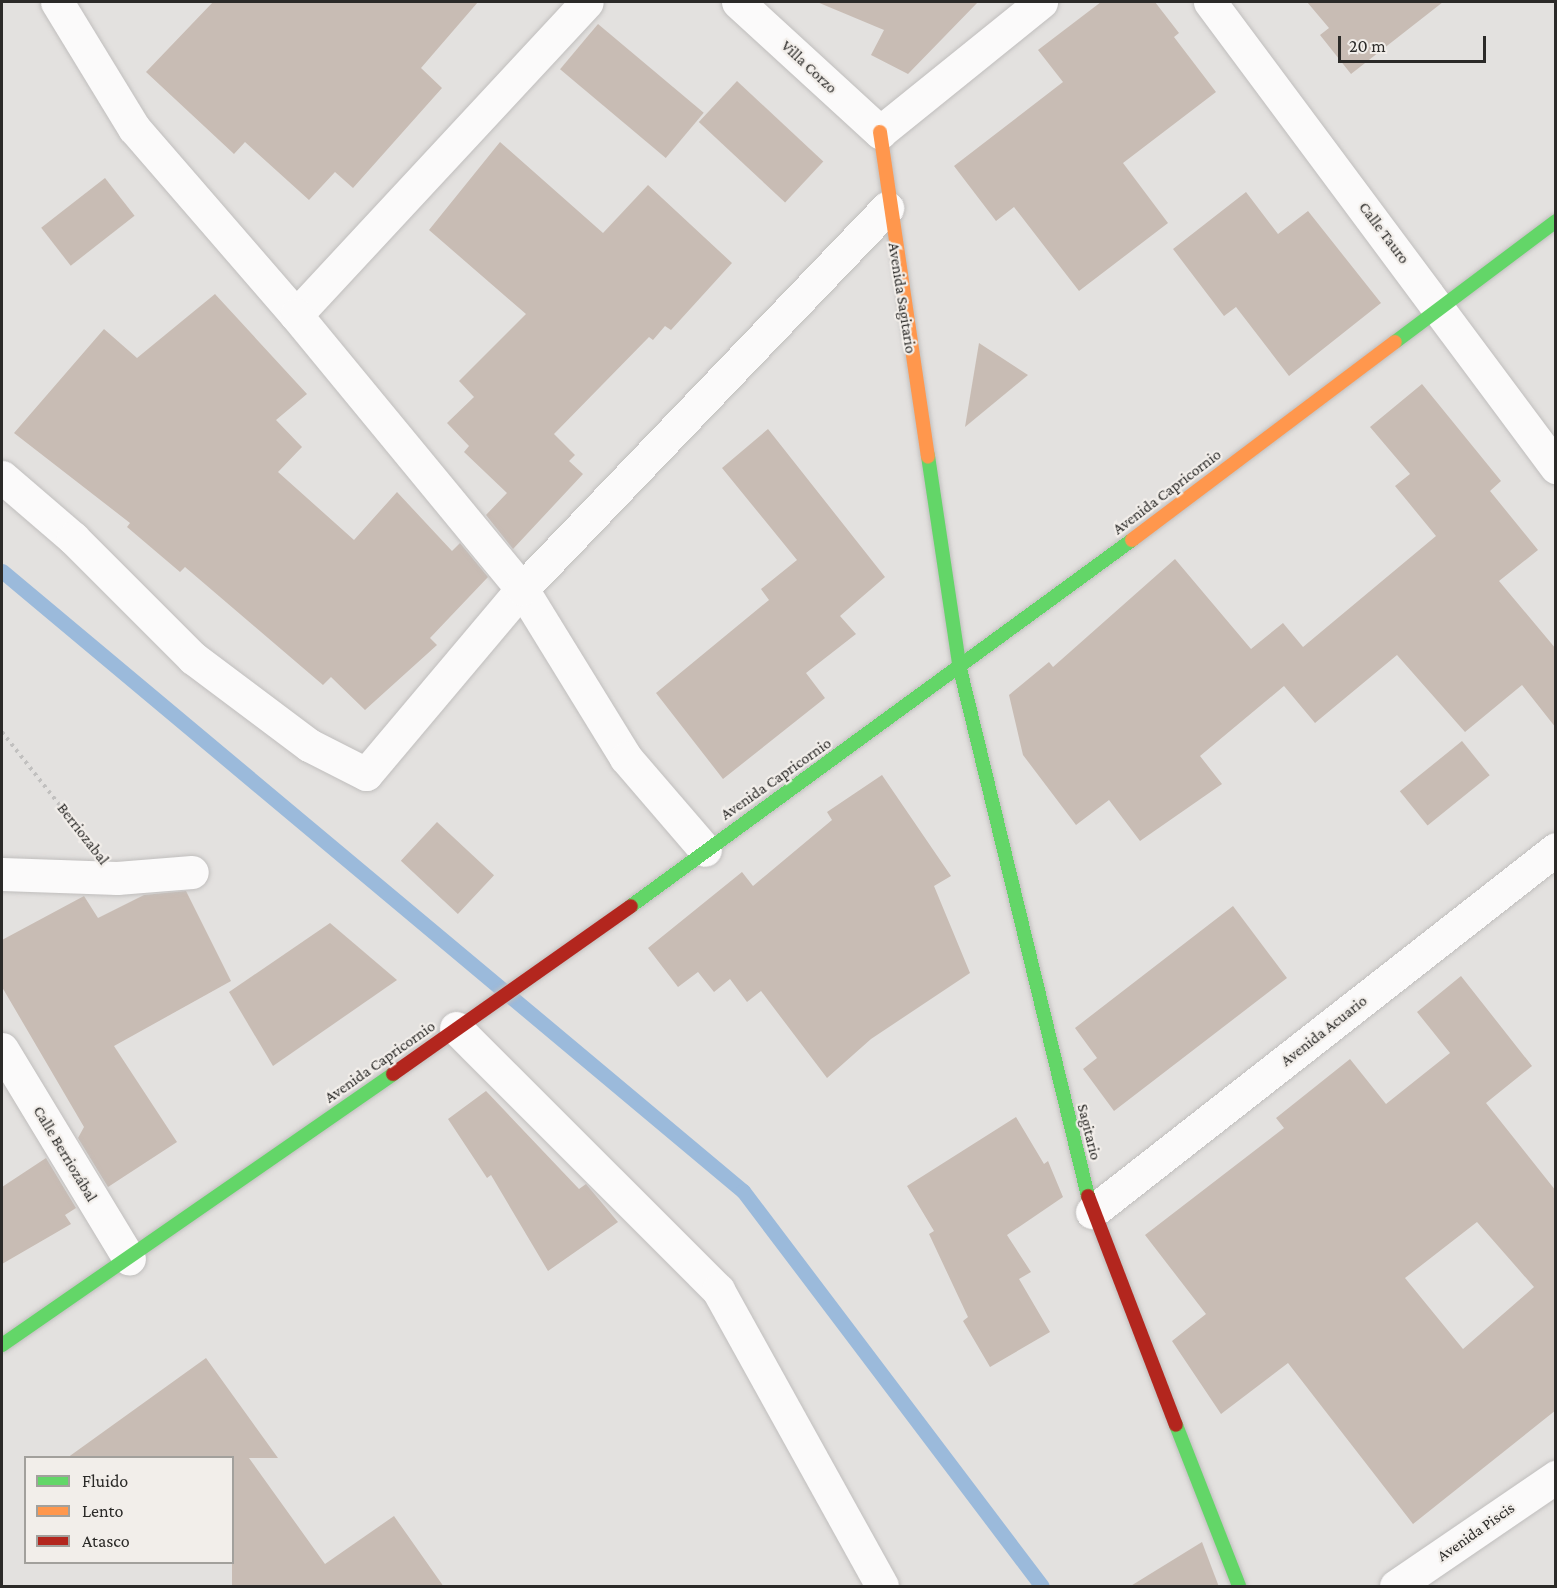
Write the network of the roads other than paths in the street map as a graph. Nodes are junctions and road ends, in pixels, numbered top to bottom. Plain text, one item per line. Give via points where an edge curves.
1 (57, 2) edge
2 (587, 2) edge
3 (738, 2) edge
4 (1041, 2) edge
5 (1210, 2) edge
6 (880, 132) junction
7 (887, 208) junction
8 (1556, 221) edge
9 (1439, 307) junction
10 (296, 315) junction
11 (1556, 467) edge
12 (2, 477) edge
13 (522, 589) junction
14 (960, 669) junction
15 (1556, 849) edge
16 (705, 850) junction
17 (192, 872) dead end
18 (2, 874) edge
19 (463, 1024) junction
20 (2, 1049) edge
21 (1092, 1212) junction
22 (129, 1259) junction
23 (2, 1345) edge
24 (1556, 1477) edge
25 (882, 1587) edge
26 (1239, 1587) edge
27 (1396, 1587) edge

1 - 10 street via 134,128
2 - 10 street
3 - 6 street, Villa Corzo
4 - 6 street
5 - 9 street, Calle Tauro
6 - 7 street, Avenida Sagitario
7 - 13 street
7 - 14 street, Avenida Sagitario
8 - 9 street, Avenida Capricornio
9 - 11 street, Calle Tauro
9 - 14 street, Avenida Capricornio
10 - 13 street
12 - 13 street via 73,538 193,658 309,745 366,774
13 - 16 street via 613,738
14 - 16 street, Avenida Capricornio
14 - 21 street, Sagitario
15 - 21 street, Avenida Acuario
16 - 19 street, Avenida Capricornio
17 - 18 street, Berriozabal via 117,878
19 - 22 street, Avenida Capricornio
19 - 25 street via 718,1290
20 - 22 street, Calle Berriozábal
21 - 26 street, Sagitario
22 - 23 street, Avenida Capricornio
24 - 27 street, Avenida Piscis

